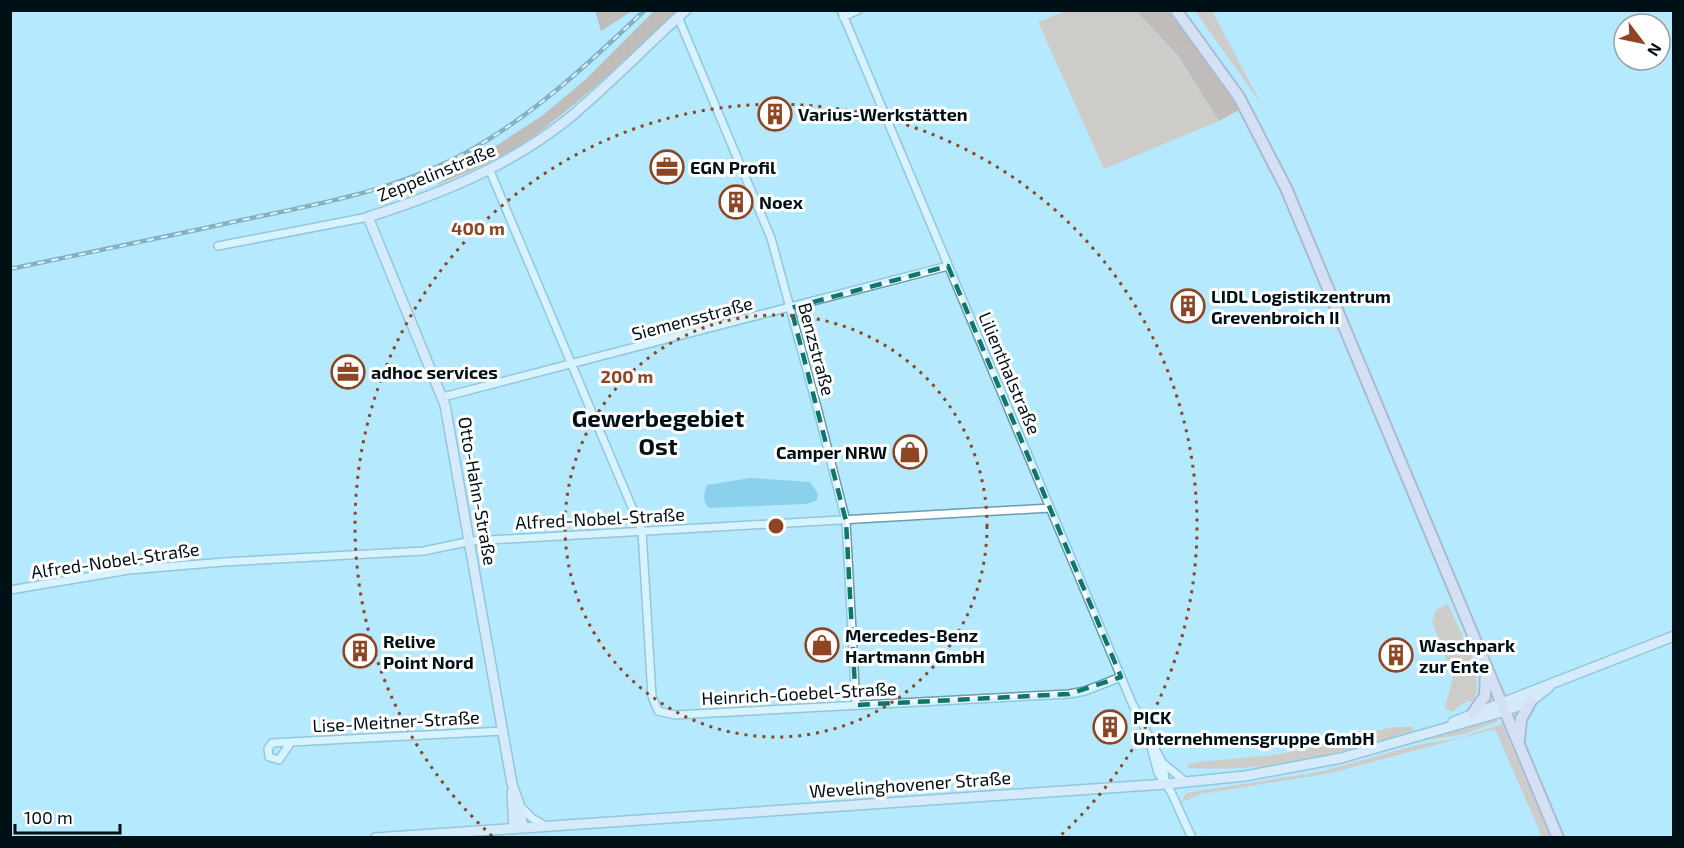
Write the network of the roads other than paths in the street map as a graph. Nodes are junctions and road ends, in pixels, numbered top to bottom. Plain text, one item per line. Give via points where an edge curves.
1 (858, 10) edge
2 (1176, 10) edge
3 (682, 14) edge
4 (842, 14) edge
5 (490, 171) junction
6 (368, 217) junction
7 (218, 246) dead end
8 (948, 266) junction
9 (791, 308) junction
10 (572, 364) junction
11 (443, 397) junction
12 (1050, 508) junction
13 (846, 521) junction
14 (642, 531) junction
15 (471, 541) junction
16 (10, 590) edge
17 (1674, 636) edge
18 (1484, 659) junction
19 (1121, 677) junction
20 (1549, 687) junction
21 (1531, 700) junction
22 (856, 705) junction
23 (1503, 706) junction
24 (1473, 712) junction
25 (1441, 729) junction
26 (503, 731) junction
27 (1150, 741) junction
28 (291, 742) dead end
29 (1519, 743) junction
30 (1162, 762) junction
31 (1186, 782) junction
32 (512, 784) junction
33 (1166, 784) junction
34 (519, 804) junction
35 (546, 826) junction
36 (521, 831) edge
37 (375, 837) edge
38 (1190, 837) edge
39 (1558, 837) edge

1 - 4 street, Lilienthalstraße
2 - 18 main road via 1230,83 1277,168
3 - 5 street, Zeppelinstraße via 567,120
3 - 9 street, Benzstraße via 763,219
4 - 8 street, Lilienthalstraße
5 - 6 street, Zeppelinstraße
5 - 10 street
6 - 7 street, Zeppelinstraße
6 - 11 street, Otto-Hahn-Straße
8 - 9 street, Siemensstraße
8 - 12 street, Lilienthalstraße
9 - 10 street, Siemensstraße
9 - 13 street, Benzstraße
10 - 11 street, Siemensstraße
10 - 14 street
11 - 15 street, Otto-Hahn-Straße
12 - 13 street, Alfred-Nobel-Straße
12 - 19 street, Lilienthalstraße
13 - 14 street, Alfred-Nobel-Straße
13 - 22 street, Benzstraße
14 - 15 street, Alfred-Nobel-Straße
14 - 22 street, Heinrich-Goebel-Straße via 651,696 658,711 670,715
15 - 16 street, Alfred-Nobel-Straße via 424,550 139,569
15 - 26 street, Otto-Hahn-Straße
17 - 20 street
18 - 23 main road
18 - 24 main road via 1485,692
19 - 22 street, Heinrich-Goebel-Straße via 1069,694
19 - 27 street, Lilienthalstraße
20 - 21 street
20 - 23 street
21 - 23 street
21 - 29 main road via 1521,718
23 - 24 street, Wevelinghovener Straße
23 - 25 street, Wevelinghovener Straße
23 - 29 main road
24 - 25 street, Wevelinghovener Straße
25 - 31 street, Wevelinghovener Straße via 1321,763
26 - 28 street, Lise-Meitner-Straße
26 - 32 street, Otto-Hahn-Straße
27 - 30 street, Lilienthalstraße
27 - 33 street, Lilienthalstraße via 1155,766
29 - 39 main road
30 - 31 street, Lilienthalstraße
30 - 33 street, Lilienthalstraße
31 - 33 street, Wevelinghovener Straße
32 - 34 street, Otto-Hahn-Straße
32 - 36 street, Otto-Hahn-Straße
33 - 35 street, Wevelinghovener Straße
33 - 38 street, Lilienthalstraße
34 - 35 street, Otto-Hahn-Straße via 532,819
34 - 36 street, Otto-Hahn-Straße
35 - 36 street, Wevelinghovener Straße
36 - 37 street, Wevelinghovener Straße

